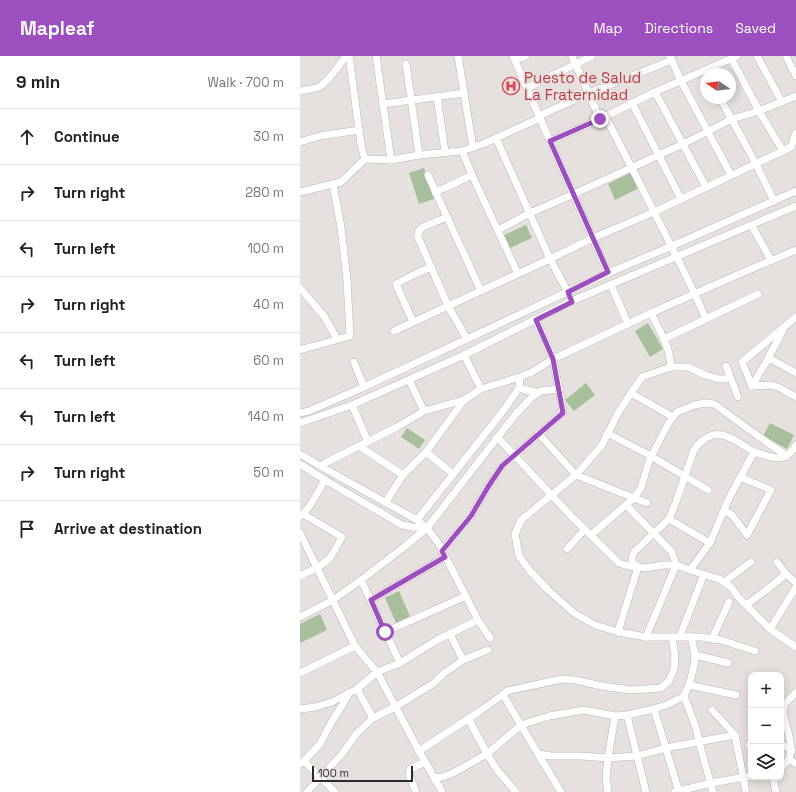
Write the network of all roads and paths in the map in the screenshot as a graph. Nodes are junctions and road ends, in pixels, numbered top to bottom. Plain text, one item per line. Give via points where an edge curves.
1 (348, 56) edge
2 (376, 56) edge
3 (458, 56) edge
4 (526, 56) edge
5 (572, 56) edge
6 (592, 56) edge
7 (757, 56) edge
8 (786, 56) edge
9 (734, 57) edge
10 (514, 58) edge
11 (671, 58) edge
12 (406, 64) dead end
13 (576, 64) junction
14 (713, 68) edge
15 (700, 74) edge
16 (796, 76) edge
17 (681, 81) junction
18 (527, 88) junction
19 (300, 91) edge
20 (655, 92) junction
21 (464, 93) junction
22 (588, 93) junction
23 (437, 96) junction
24 (796, 96) edge
25 (410, 100) junction
26 (782, 102) junction
27 (632, 103) junction
28 (383, 104) junction
29 (723, 104) edge
30 (758, 111) junction
31 (540, 117) junction
32 (603, 118) junction
33 (732, 119) junction
34 (359, 130) junction
35 (707, 132) junction
36 (796, 133) edge
37 (496, 138) junction
38 (550, 141) junction
39 (300, 142) edge
40 (683, 144) junction
41 (473, 148) junction
42 (783, 150) junction
43 (462, 151) junction
44 (445, 152) junction
45 (418, 155) junction
46 (658, 155) junction
47 (365, 159) junction
48 (391, 160) junction
49 (756, 164) junction
50 (632, 166) junction
51 (428, 175) dead end
52 (472, 175) junction
53 (730, 176) junction
54 (333, 184) junction
55 (706, 187) junction
56 (796, 191) edge
57 (300, 192) edge
58 (435, 192) junction
59 (574, 194) junction
60 (681, 199) junction
61 (774, 201) junction
62 (796, 206) edge
63 (654, 212) junction
64 (530, 213) junction
65 (448, 217) junction
66 (752, 226) junction
67 (498, 230) junction
68 (593, 238) junction
69 (672, 246) junction
70 (796, 250) edge
71 (677, 257) junction
72 (550, 259) junction
73 (771, 260) junction
74 (431, 267) junction
75 (608, 272) junction
76 (518, 274) junction
77 (611, 285) junction
78 (300, 288) edge
79 (481, 291) junction
80 (568, 292) junction
81 (695, 293) junction
82 (758, 294) dead end
83 (572, 302) junction
84 (448, 306) junction
85 (651, 313) junction
86 (796, 317) edge
87 (706, 319) junction
88 (536, 320) junction
89 (413, 322) junction
90 (628, 324) junction
91 (785, 326) junction
92 (394, 331) dead end
93 (467, 339) junction
94 (664, 339) junction
95 (337, 340) junction
96 (300, 350) edge
97 (464, 355) junction
98 (768, 358) junction
99 (553, 359) junction
100 (354, 362) dead end
101 (726, 366) dead end
102 (671, 367) junction
103 (795, 370) edge
104 (520, 377) junction
105 (730, 377) junction
106 (409, 380) junction
107 (752, 386) junction
108 (364, 387) junction
109 (519, 388) junction
110 (480, 389) junction
111 (559, 389) junction
112 (630, 393) junction
113 (538, 394) junction
114 (738, 397) dead end
115 (796, 398) edge
116 (464, 400) junction
117 (352, 405) junction
118 (424, 411) junction
119 (300, 413) edge
120 (673, 417) junction
121 (300, 424) edge
122 (607, 433) junction
123 (539, 434) junction
124 (497, 437) junction
125 (368, 442) junction
126 (796, 445) edge
127 (359, 446) junction
128 (426, 452) junction
129 (754, 452) junction
130 (300, 454) edge
131 (515, 455) junction
132 (651, 456) junction
133 (787, 456) junction
134 (300, 464) edge
135 (320, 466) junction
136 (453, 474) junction
137 (403, 475) junction
138 (576, 475) junction
139 (685, 476) junction
140 (740, 477) junction
141 (325, 480) junction
142 (708, 490) dead end
143 (552, 495) junction
144 (634, 498) junction
145 (385, 503) junction
146 (647, 503) dead end
147 (626, 505) junction
148 (724, 510) junction
149 (302, 516) edge
150 (669, 519) junction
151 (417, 520) junction
152 (427, 528) junction
153 (585, 529) junction
154 (300, 532) edge
155 (654, 534) junction
156 (591, 535) junction
157 (710, 543) junction
158 (567, 549) dead end
159 (444, 554) junction
160 (751, 562) dead end
161 (777, 562) dead end
162 (676, 565) junction
163 (638, 567) junction
164 (317, 568) junction
165 (690, 570) junction
166 (704, 574) junction
167 (786, 574) junction
168 (300, 576) edge
169 (361, 580) junction
170 (724, 582) junction
171 (796, 583) edge
172 (796, 587) edge
173 (466, 596) junction
174 (333, 600) junction
175 (371, 600) junction
176 (729, 602) dead end
177 (746, 605) junction
178 (300, 617) edge
179 (478, 620) junction
180 (770, 629) junction
181 (385, 632) junction
182 (618, 632) junction
183 (450, 634) junction
184 (680, 636) junction
185 (690, 636) junction
186 (646, 637) junction
187 (672, 637) junction
188 (490, 638) dead end
189 (712, 639) junction
190 (355, 646) junction
191 (796, 647) edge
192 (488, 650) dead end
193 (755, 651) dead end
194 (695, 655) junction
195 (463, 660) junction
196 (400, 663) junction
197 (728, 663) dead end
198 (377, 672) junction
199 (300, 673) edge
200 (689, 685) junction
201 (357, 689) junction
202 (796, 692) edge
203 (350, 693) junction
204 (504, 694) junction
205 (684, 696) junction
206 (736, 696) dead end
207 (395, 707) junction
208 (300, 709) edge
209 (654, 709) junction
210 (712, 710) dead end
211 (627, 715) junction
212 (615, 716) junction
213 (373, 718) junction
214 (468, 718) junction
215 (521, 725) junction
216 (735, 735) junction
217 (794, 741) edge
218 (699, 742) junction
219 (784, 746) edge
220 (666, 748) junction
221 (792, 750) junction
222 (419, 751) junction
223 (487, 754) junction
224 (538, 754) junction
225 (637, 756) junction
226 (608, 758) junction
227 (789, 759) junction
228 (302, 762) edge
229 (425, 762) junction
230 (796, 764) edge
231 (784, 765) edge
232 (747, 777) edge
233 (321, 778) junction
234 (434, 778) junction
235 (774, 780) edge
236 (711, 783) junction
237 (307, 792) edge
238 (334, 792) edge
239 (416, 792) edge
240 (442, 792) edge
241 (516, 792) edge
242 (561, 792) edge
243 (608, 792) edge
244 (646, 792) edge
245 (677, 792) edge
246 (713, 792) edge
247 (746, 792) edge
248 (776, 792) edge

1 - 19 street via 319,86
1 - 34 street
2 - 28 street
3 - 21 street
4 - 10 street
5 - 13 street
6 - 13 street
7 - 26 street
8 - 16 street
9 - 14 street
9 - 30 street
10 - 18 street
11 - 17 street
11 - 22 street
12 - 25 street
13 - 18 street
13 - 22 street
15 - 17 street
17 - 20 street
17 - 35 street
18 - 31 street
20 - 27 street
20 - 40 street
21 - 23 street
21 - 41 street
22 - 31 street
22 - 32 street
23 - 25 street
23 - 44 street
24 - 26 street
25 - 28 street
25 - 45 street
26 - 30 street
27 - 32 street
27 - 46 street
28 - 48 street
29 - 33 street
30 - 33 street
30 - 42 street
31 - 37 street
31 - 38 street
32 - 38 street
32 - 50 street
33 - 35 street
33 - 49 street
34 - 39 street
34 - 47 street
35 - 40 street
35 - 53 street
36 - 42 street via 791,147
37 - 41 street
37 - 64 street
38 - 59 street
40 - 46 street
40 - 55 street
41 - 43 street
42 - 49 street
43 - 44 street
43 - 52 street
44 - 45 street
45 - 48 street
46 - 50 street
46 - 60 street
47 - 48 street
47 - 54 street via 341,182
49 - 53 street
49 - 61 street
50 - 59 street
50 - 63 street
51 - 58 street
52 - 58 street
52 - 67 street
53 - 55 street
54 - 57 street
54 - 95 street via 347,280 350,336
55 - 60 street
56 - 61 street
58 - 65 street
59 - 64 street
59 - 68 street
60 - 63 street
61 - 69 street
62 - 66 street
63 - 68 street
63 - 69 street
64 - 67 street
64 - 72 street
65 - 74 street via 418,232
65 - 79 street
66 - 71 street
66 - 73 street
67 - 76 street
68 - 72 street
68 - 75 street
69 - 71 street
69 - 75 street
70 - 73 street
71 - 77 street
71 - 81 street
72 - 76 street
72 - 80 street
73 - 81 street
74 - 84 street
74 - 89 street via 396,284
75 - 80 street
76 - 79 street
77 - 83 street
77 - 90 street
78 - 95 street via 324,316
79 - 84 street
80 - 83 street
80 - 93 street
81 - 85 street
81 - 87 street
82 - 87 street
83 - 88 street
84 - 89 street
84 - 93 street
85 - 90 street
85 - 94 street
86 - 91 street
87 - 94 street
88 - 97 street
88 - 99 street
89 - 92 street
90 - 99 street
91 - 98 street
91 - 107 street via 742,362
93 - 108 street
94 - 102 street
95 - 96 street
97 - 106 street
97 - 110 street
98 - 103 street
98 - 107 street
99 - 104 street
99 - 111 street
100 - 108 street
101 - 105 street
102 - 105 street via 688,367 724,380
102 - 112 street via 642,378
104 - 109 street
104 - 110 street
105 - 114 street
106 - 117 street
106 - 118 street
107 - 115 street via 771,385
108 - 119 street
109 - 113 street
109 - 136 street
110 - 116 street
111 - 113 street via 541,391
111 - 123 street via 563,413
112 - 120 street
112 - 122 street
113 - 124 street via 514,415
116 - 118 street
116 - 128 street
117 - 121 street
117 - 125 street
118 - 125 street
120 - 132 street
120 - 133 street via 677,412 695,405 705,402 714,404
122 - 132 street
122 - 138 street via 602,445
123 - 131 street
123 - 138 street
124 - 131 street
124 - 152 street
125 - 127 street
126 - 133 street
127 - 135 street
127 - 137 street
128 - 136 street
128 - 137 street
129 - 133 street via 770,457
129 - 139 street via 723,435 714,434 697,445
129 - 140 street
130 - 135 street
131 - 143 street
131 - 159 street via 502,466
132 - 139 street
132 - 144 street via 641,488
134 - 141 street
135 - 145 street
136 - 151 street
137 - 145 street
138 - 143 street
138 - 144 street
139 - 142 street
139 - 150 street
140 - 148 street
140 - 148 street via 771,490 747,535 732,515
141 - 149 street
141 - 152 street via 402,525
143 - 153 street
143 - 182 street via 521,520 515,534 519,556 548,590 574,613 596,625
144 - 146 street
144 - 147 street
145 - 151 street
147 - 155 street
147 - 156 street
148 - 157 street
149 - 164 street via 342,537 330,558
150 - 155 street
150 - 157 street
151 - 152 street
152 - 159 street
152 - 169 street
153 - 156 street
153 - 158 street
154 - 164 street
155 - 162 street via 672,552
155 - 163 street via 634,552 632,563
156 - 163 street via 619,563
157 - 165 street
159 - 173 street
159 - 175 street
160 - 170 street
161 - 167 street
162 - 163 street
162 - 165 street
162 - 186 street
163 - 182 street
164 - 168 street
164 - 174 street
165 - 166 street
166 - 170 street
166 - 184 street
167 - 171 street
167 - 177 street
169 - 174 street
169 - 175 street
170 - 177 street
172 - 180 street
173 - 179 street
173 - 181 street
174 - 178 street
174 - 190 street
175 - 181 street
176 - 189 street
177 - 180 street
179 - 183 street
179 - 188 street
180 - 191 street
181 - 196 street
182 - 186 street
183 - 195 street
183 - 196 street
184 - 185 street
184 - 187 street
185 - 189 street
185 - 194 street
186 - 187 street
187 - 204 street via 674,669 669,681 661,688 630,690 562,679 507,691
189 - 193 street
190 - 198 street
190 - 199 street
192 - 195 street
194 - 197 street
194 - 200 street
195 - 207 street via 434,683
196 - 198 street
198 - 201 street
198 - 207 street
200 - 205 street
200 - 206 street
201 - 203 street
201 - 213 street
202 - 217 street via 785,705 784,712
203 - 208 street via 332,702
203 - 228 street via 320,744
204 - 214 street
204 - 215 street
205 - 209 street
205 - 218 street
207 - 213 street
207 - 222 street
209 - 211 street
209 - 220 street
210 - 216 street
211 - 212 street
211 - 225 street
212 - 215 street via 584,710 549,716
212 - 226 street
213 - 233 street via 357,733
214 - 222 street
214 - 223 street
215 - 223 street
215 - 224 street
216 - 218 street
216 - 232 street
217 - 221 street
218 - 220 street
218 - 236 street
219 - 221 street
220 - 225 street
220 - 245 street
221 - 227 street
222 - 229 street
223 - 234 street via 453,773
223 - 241 street
224 - 226 street
224 - 242 street
225 - 226 street
225 - 244 street
226 - 243 street
227 - 230 street
227 - 231 street
228 - 233 street
229 - 234 street
229 - 239 street via 410,769 409,775
232 - 236 street
232 - 247 street
233 - 237 street
233 - 238 street
234 - 240 street
235 - 248 street
236 - 245 street
236 - 246 street

